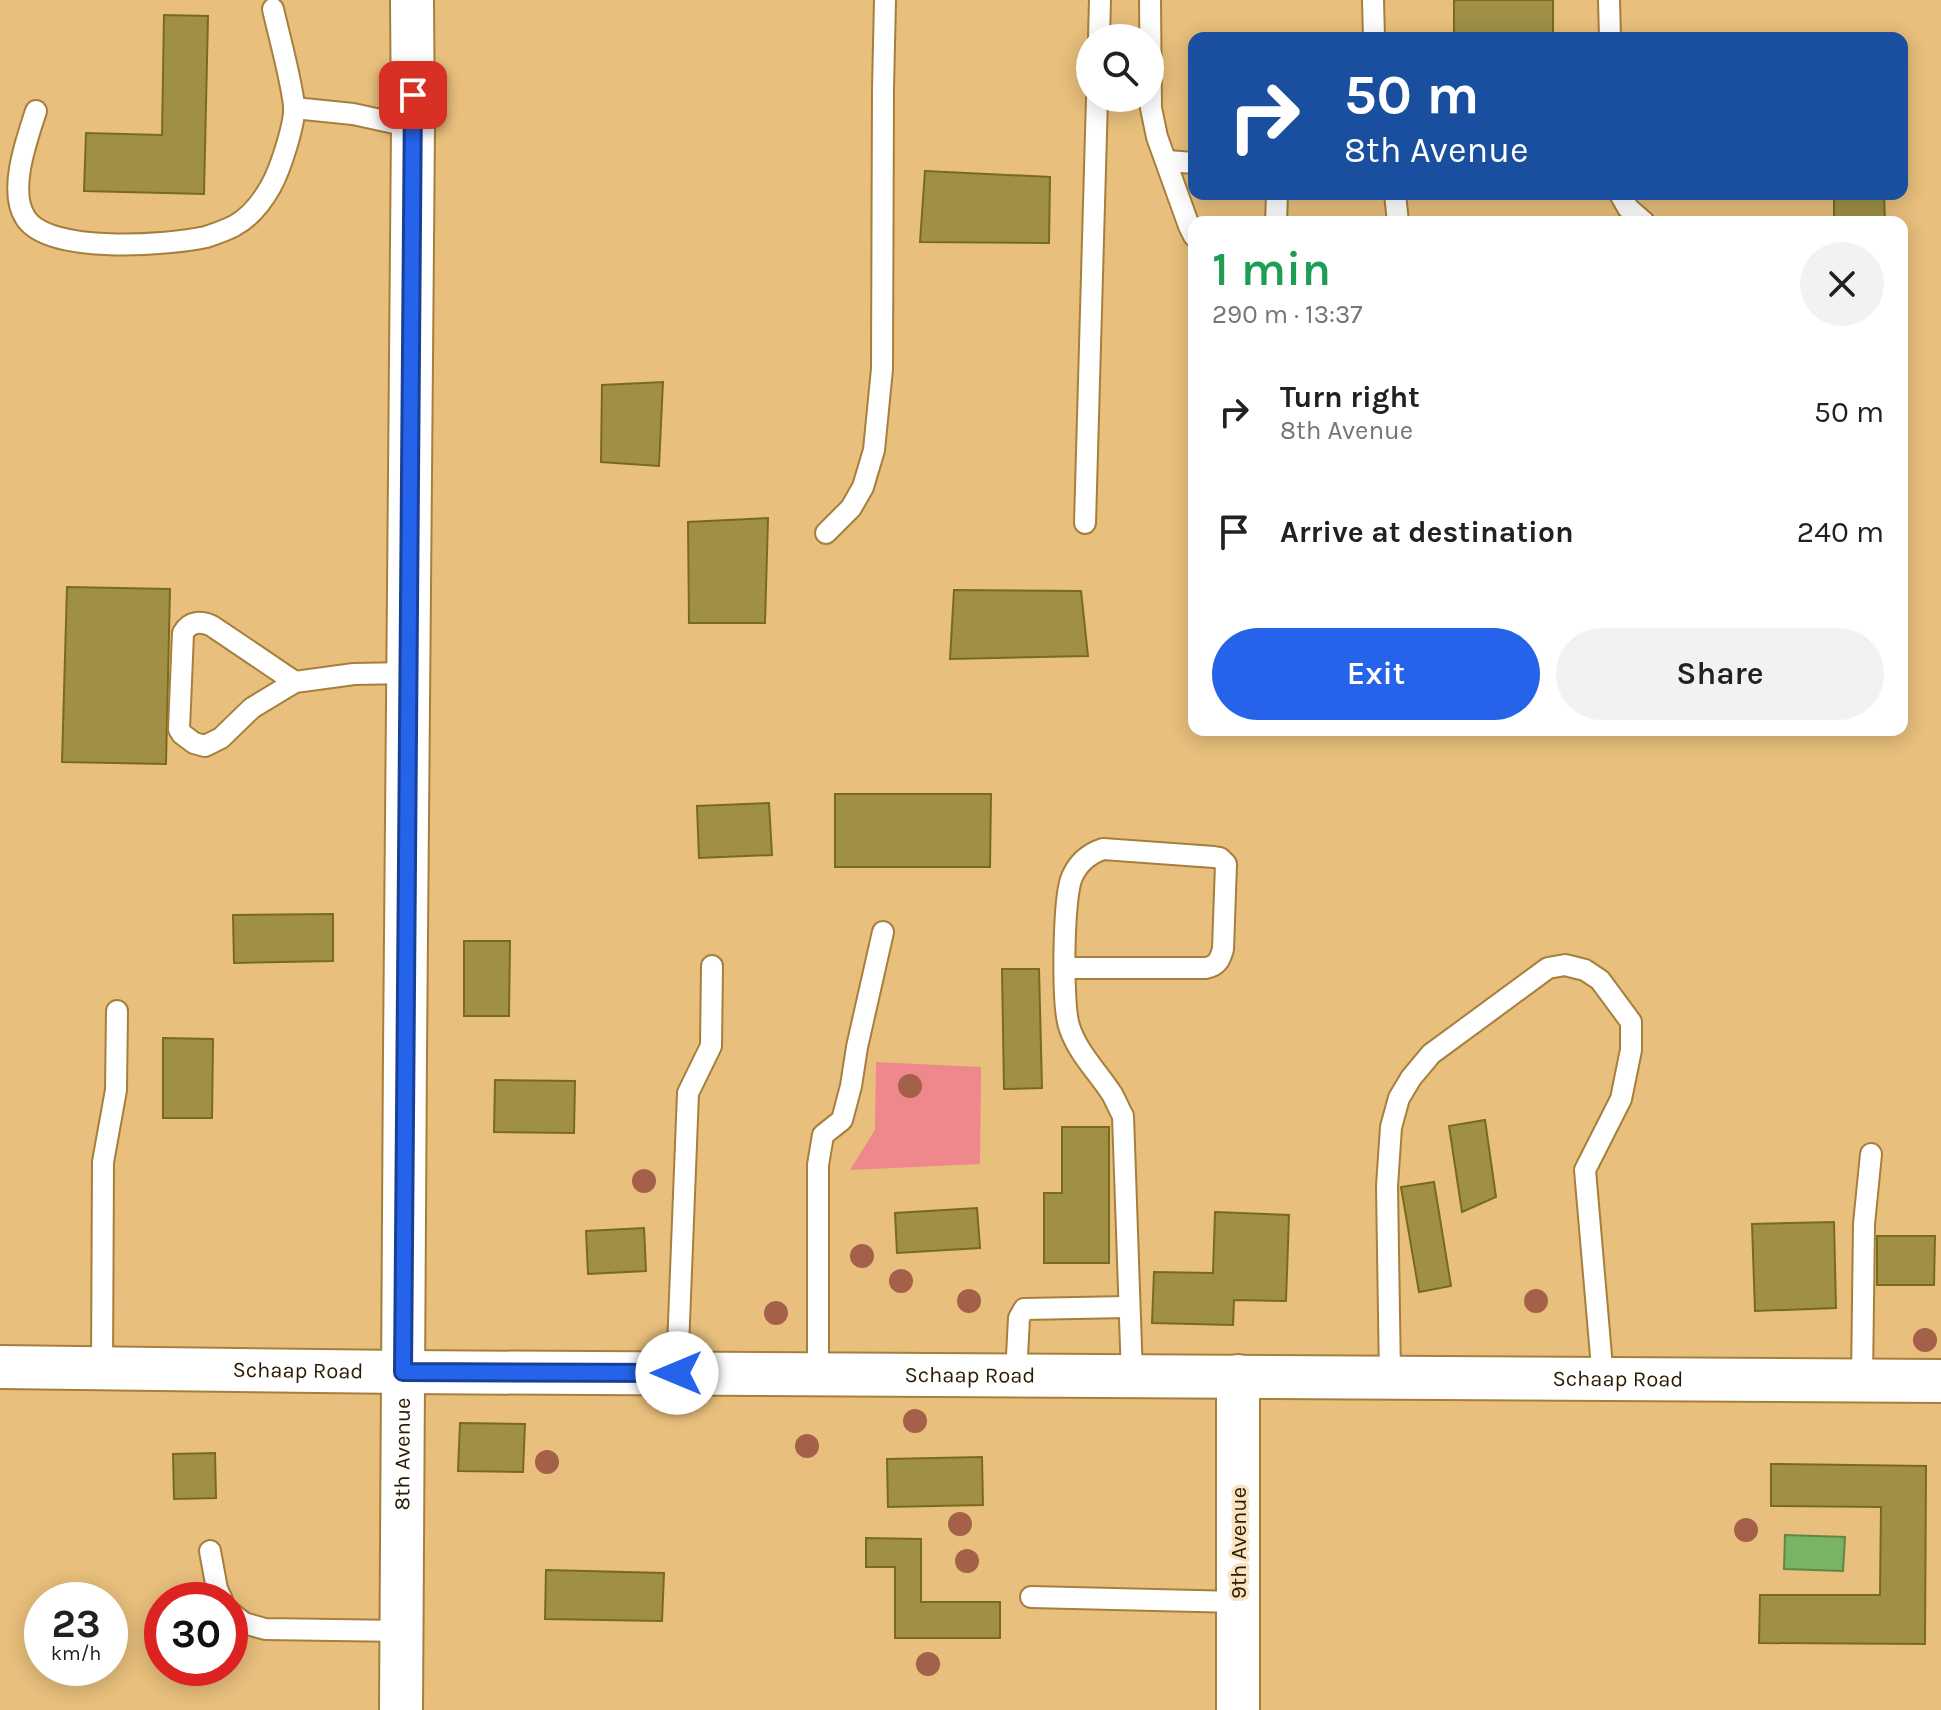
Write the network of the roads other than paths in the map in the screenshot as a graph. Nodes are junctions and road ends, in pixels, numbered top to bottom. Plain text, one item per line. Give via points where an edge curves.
1 (412, 0) edge
2 (885, 0) edge
3 (1100, 0) edge
4 (1150, 0) edge
5 (1373, 0) edge
6 (1609, 0) edge
7 (273, 9) dead end
8 (1099, 24) edge
9 (1374, 32) edge
10 (1610, 32) edge
11 (294, 108) junction
12 (36, 111) dead end
13 (1097, 112) edge
14 (413, 127) junction
15 (1167, 161) junction
16 (1188, 163) edge
17 (1623, 200) edge
18 (1637, 216) edge
19 (1188, 223) edge
20 (1085, 523) dead end
21 (826, 533) dead end
22 (408, 673) junction
23 (295, 682) junction
24 (883, 932) dead end
25 (712, 966) dead end
26 (1065, 968) junction
27 (117, 1011) dead end
28 (1871, 1154) dead end
29 (1128, 1307) junction
30 (0, 1367) edge
31 (102, 1368) junction
32 (403, 1372) junction
33 (677, 1373) junction
34 (818, 1374) junction
35 (1016, 1375) junction
36 (1132, 1376) junction
37 (1238, 1376) junction
38 (1390, 1377) junction
39 (1603, 1379) junction
40 (1862, 1380) junction
41 (1941, 1381) edge
42 (210, 1551) dead end
43 (216, 1582) edge
44 (1031, 1597) dead end
45 (1238, 1602) junction
46 (248, 1624) edge
47 (402, 1631) junction
48 (401, 1710) edge
49 (1238, 1710) edge

1 - 14 street, 8th Avenue
2 - 21 lane via 882,369 874,450 851,508
3 - 8 lane
4 - 15 lane via 1151,108
5 - 9 lane
6 - 10 lane
7 - 11 lane
11 - 12 lane via 271,187 252,214 210,236 113,245 54,237 25,220 18,182
11 - 14 lane
13 - 20 lane
14 - 22 street, 8th Avenue
15 - 16 lane
15 - 19 lane
17 - 18 lane
22 - 23 lane
22 - 32 street, 8th Avenue
23 - 23 lane via 252,708 211,744 194,743 179,729 183,633 192,624 212,626
24 - 34 lane via 842,1120 823,1135 818,1165
25 - 33 lane via 711,1046 688,1093
26 - 26 lane via 1214,965 1223,949 1225,862 1103,849 1091,853 1069,886
26 - 29 lane via 1068,1024 1076,1045 1123,1116
27 - 31 lane via 116,1090 103,1162
28 - 40 lane via 1864,1224
29 - 35 lane via 1024,1309
29 - 36 lane
30 - 31 street, Schaap Road
31 - 32 street, Schaap Road
32 - 33 street, Schaap Road
32 - 47 street, 8th Avenue
33 - 34 street, Schaap Road
34 - 35 street, Schaap Road
35 - 36 street, Schaap Road
36 - 37 street, Schaap Road
37 - 38 street, Schaap Road
37 - 45 street, 9th Avenue
38 - 39 street, Schaap Road
38 - 39 lane via 1387,1186 1391,1127 1399,1098 1431,1054 1548,968 1565,965 1600,980 1631,1022 1621,1099 1585,1170
39 - 40 street, Schaap Road
40 - 41 street, Schaap Road
42 - 43 lane
44 - 45 lane
45 - 49 street, 9th Avenue
46 - 47 lane via 265,1629
47 - 48 street, 8th Avenue

